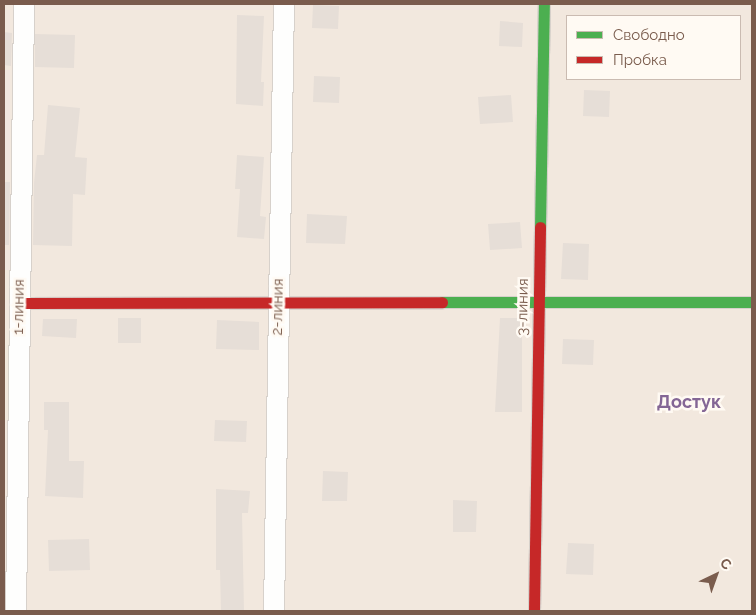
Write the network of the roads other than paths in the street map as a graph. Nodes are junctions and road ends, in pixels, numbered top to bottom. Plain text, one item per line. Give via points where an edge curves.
1 (24, 4) edge
2 (284, 4) edge
3 (544, 4) edge
4 (278, 302) junction
5 (538, 302) junction
6 (752, 302) edge
7 (19, 303) junction
8 (16, 611) edge
9 (274, 611) edge
10 (534, 611) edge

1 - 7 street, 1-линия
2 - 4 street, 2-линия
3 - 5 street, 3-линия
4 - 5 street
4 - 7 street
4 - 9 street, 2-линия
5 - 6 street
5 - 10 street, 3-линия
7 - 8 street, 1-линия

